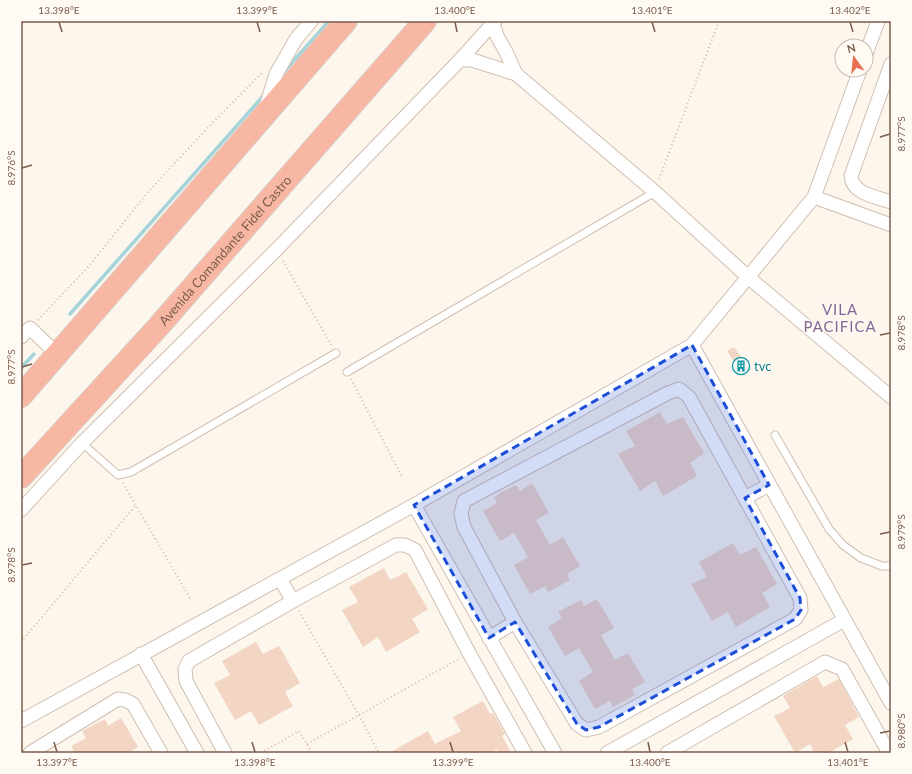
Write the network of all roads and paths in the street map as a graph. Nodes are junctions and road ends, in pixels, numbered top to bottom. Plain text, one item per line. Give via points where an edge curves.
1 (311, 21) edge
2 (346, 21) edge
3 (425, 21) edge
4 (719, 21) edge
5 (878, 21) edge
6 (494, 22) edge
7 (872, 38) edge
8 (460, 60) junction
9 (891, 64) edge
10 (272, 71) junction
11 (516, 74) junction
12 (857, 78) edge
13 (263, 116) junction
14 (655, 192) junction
15 (814, 197) junction
16 (891, 202) edge
17 (891, 225) edge
18 (276, 250) junction
19 (748, 277) junction
20 (26, 333) edge
21 (692, 346) junction
22 (336, 353) joint
23 (57, 354) junction
24 (347, 372) joint
25 (21, 396) edge
26 (891, 397) edge
27 (775, 435) dead end
28 (82, 443) junction
29 (118, 475) junction
30 (21, 477) edge
31 (402, 478) dead end
32 (769, 485) junction
33 (745, 498) junction
34 (136, 504) junction
35 (414, 504) junction
36 (21, 510) edge
37 (891, 566) edge
38 (280, 579) junction
39 (190, 598) dead end
40 (293, 601) junction
41 (844, 620) junction
42 (515, 622) junction
43 (489, 638) junction
44 (21, 642) edge
45 (141, 654) junction
46 (469, 654) junction
47 (891, 703) edge
48 (359, 715) junction
49 (21, 721) edge
50 (307, 744) junction
51 (30, 753) edge
52 (161, 753) edge
53 (197, 753) edge
54 (225, 753) edge
55 (260, 753) edge
56 (312, 753) edge
57 (379, 753) edge
58 (525, 753) edge
59 (555, 753) edge
60 (607, 753) edge
61 (667, 753) edge
62 (889, 753) edge

1 - 10 street
2 - 13 highway
3 - 30 highway, Avenida Comandante Fidel Castro via 158,327
4 - 14 path
5 - 7 street
6 - 8 street
6 - 11 street via 497,36
8 - 11 street via 472,60
8 - 18 street
9 - 16 street via 851,176 861,192
10 - 13 street via 271,90
10 - 20 path via 217,118 148,192 89,266
11 - 14 street
12 - 15 street
13 - 23 highway
14 - 19 street
14 - 24 lane
15 - 17 street
15 - 19 street
18 - 22 path
18 - 28 street
19 - 21 street
19 - 26 street
20 - 23 street
21 - 32 street
21 - 35 street
22 - 29 lane via 131,472
23 - 25 highway
24 - 31 path
27 - 37 lane via 829,529 843,545 862,558 882,566
28 - 29 lane
28 - 36 street
29 - 34 path
32 - 33 street
32 - 41 street
33 - 42 street via 800,598 802,610 795,619 599,727 586,730 577,724
33 - 42 street via 689,397 679,389 464,501 461,514 464,527
34 - 39 path
34 - 44 path
35 - 38 street
35 - 43 street
38 - 40 street
38 - 45 street
40 - 46 street via 396,545 405,545 414,550
40 - 48 path
40 - 54 street via 189,661 185,669 186,681
41 - 47 street
41 - 60 street
42 - 43 street
43 - 59 street
45 - 49 street
45 - 53 street
46 - 48 path
46 - 58 street
48 - 50 path
48 - 57 path
50 - 55 path via 299,731
50 - 56 path
51 - 52 street via 118,699 133,704
61 - 62 street via 825,662 842,669

